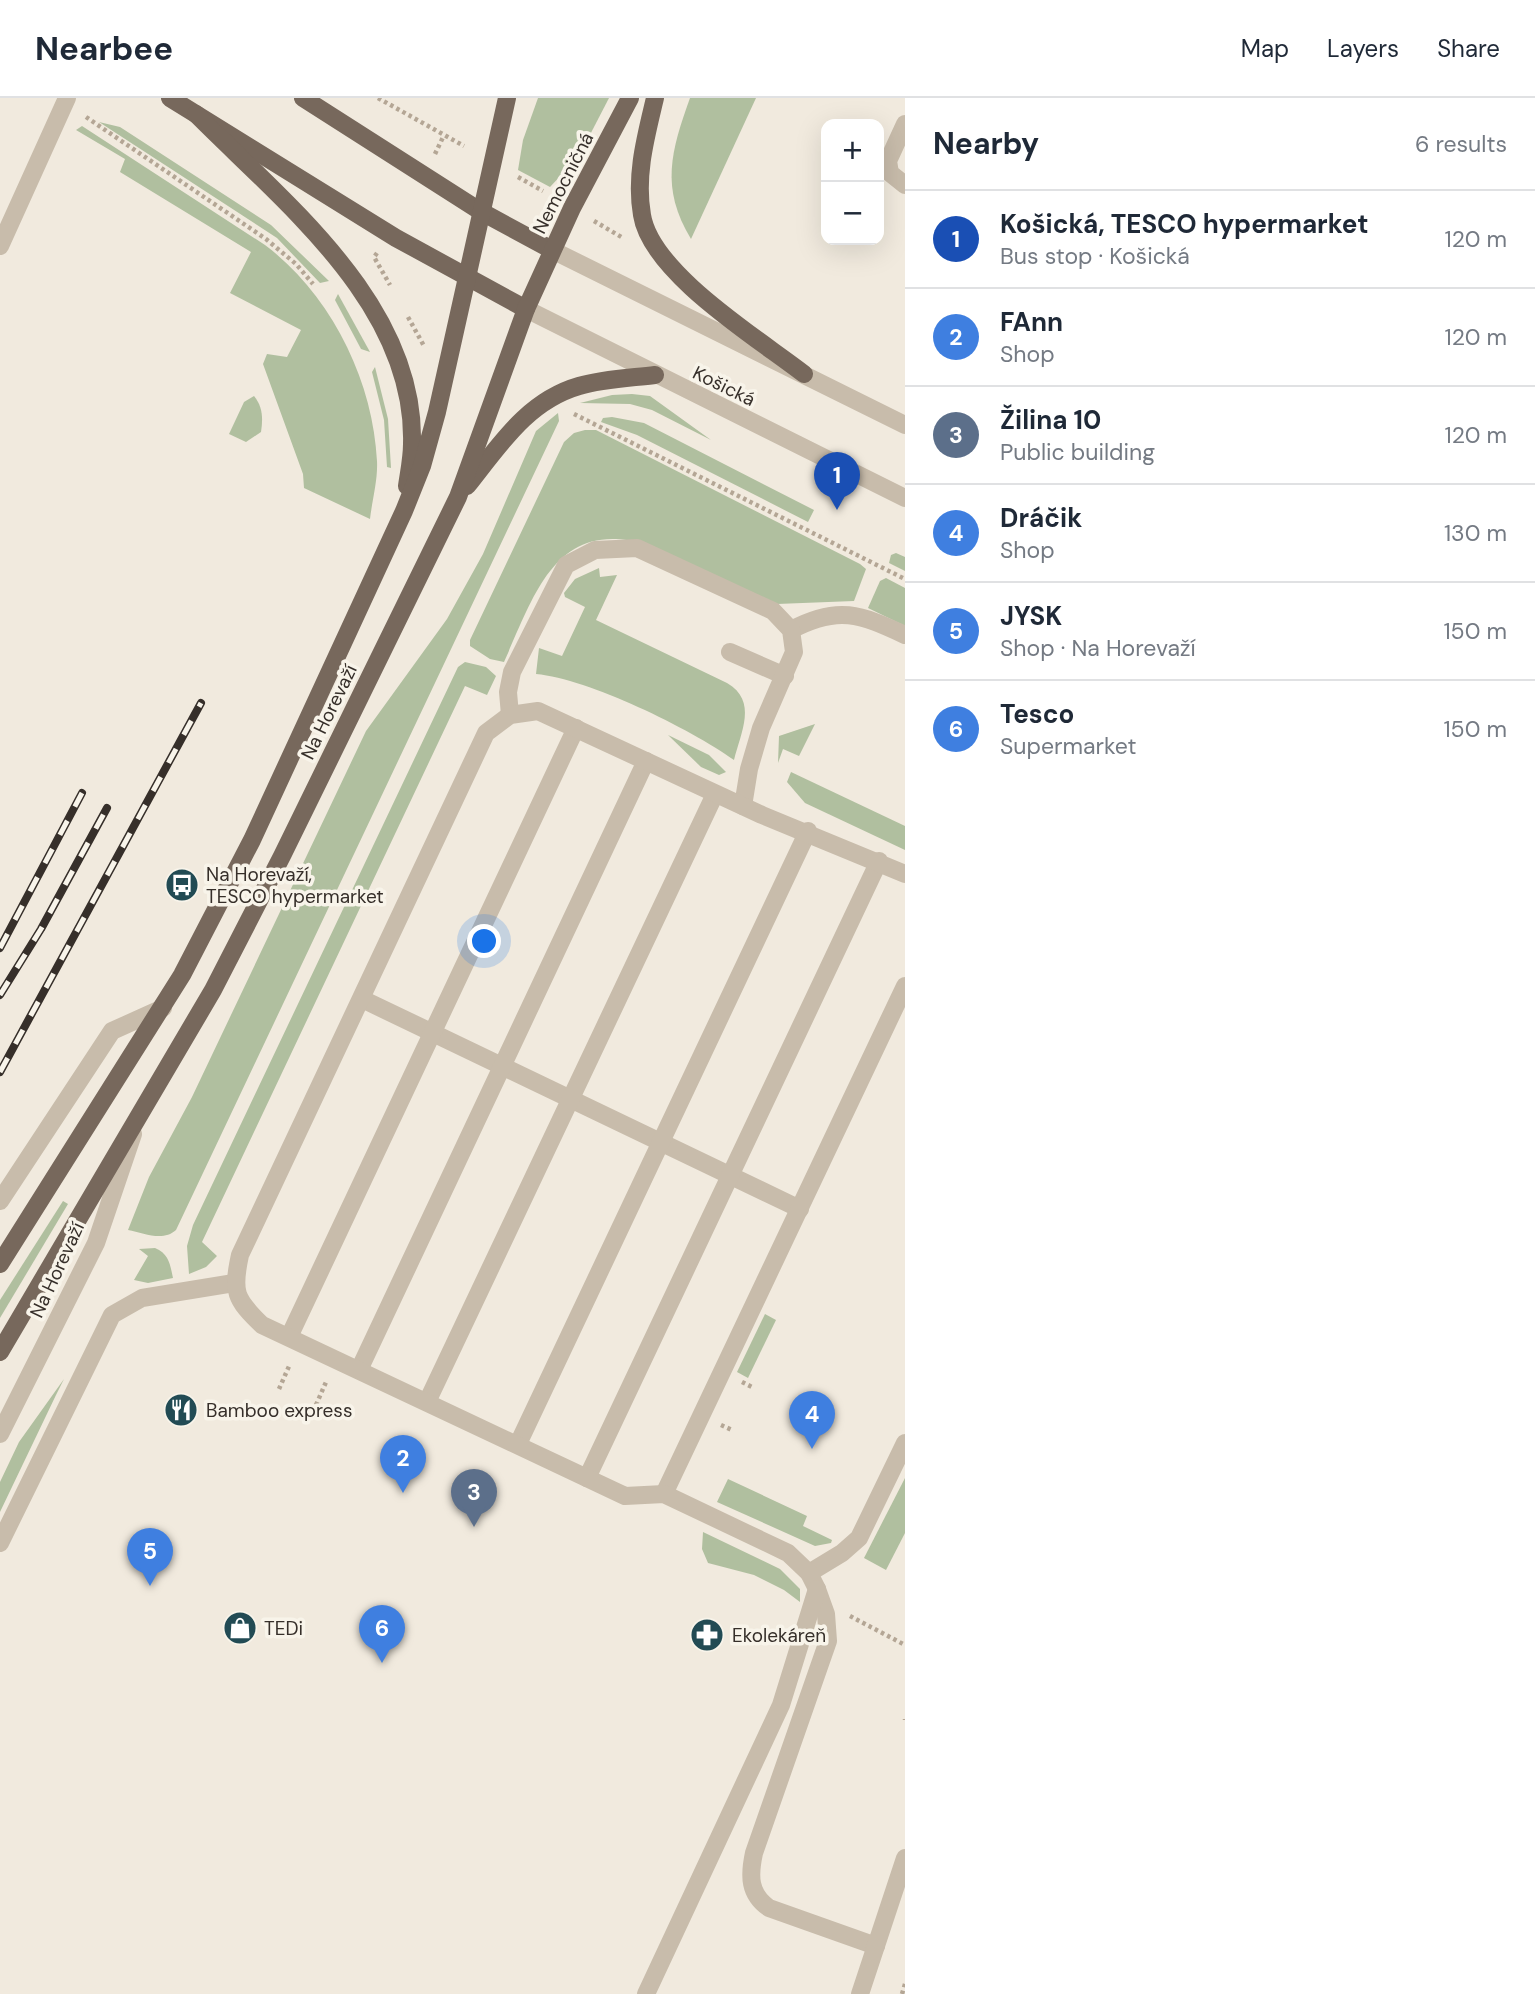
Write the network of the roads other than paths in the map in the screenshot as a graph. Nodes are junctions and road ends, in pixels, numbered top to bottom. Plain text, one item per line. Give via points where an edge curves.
1 (170, 98) edge
2 (303, 98) edge
3 (508, 98) edge
4 (630, 98) edge
5 (655, 98) edge
6 (66, 100) edge
7 (196, 114) junction
8 (905, 124) edge
9 (905, 185) edge
10 (480, 211) junction
11 (0, 246) edge
12 (551, 250) junction
13 (467, 277) junction
14 (526, 309) junction
15 (804, 374) junction
16 (655, 375) junction
17 (905, 425) edge
18 (458, 497) junction
19 (905, 498) edge
20 (404, 511) junction
21 (676, 566) junction
22 (668, 583) dead end
23 (791, 630) junction
24 (905, 635) edge
25 (730, 652) dead end
26 (785, 676) junction
27 (510, 715) junction
28 (576, 728) junction
29 (646, 761) junction
30 (715, 794) junction
31 (743, 806) junction
32 (808, 831) junction
33 (879, 861) junction
34 (905, 874) edge
35 (905, 986) edge
36 (362, 999) junction
37 (163, 1009) junction
38 (433, 1032) junction
39 (502, 1065) junction
40 (571, 1098) junction
41 (138, 1119) junction
42 (662, 1142) junction
43 (730, 1175) junction
44 (0, 1200) edge
45 (800, 1209) junction
46 (0, 1264) edge
47 (234, 1283) junction
48 (289, 1337) junction
49 (0, 1352) edge
50 (359, 1370) junction
51 (427, 1402) junction
52 (0, 1434) edge
53 (905, 1443) edge
54 (518, 1444) junction
55 (587, 1478) junction
56 (664, 1494) junction
57 (0, 1544) edge
58 (809, 1573) junction
59 (817, 1589) junction
60 (905, 1858) edge
61 (876, 1946) junction
62 (646, 1994) edge
63 (860, 1994) edge

1 - 7 main road
2 - 10 main road
3 - 10 main road
4 - 12 main road, Nemocničná
5 - 15 main road via 641,155 642,215 647,234 678,277
6 - 11 street
7 - 13 main road
7 - 20 main road, Na Horevaží via 345,265 373,308 406,394 412,442
8 - 9 street via 888,161 890,173
10 - 12 main road
10 - 13 main road, Na Horevaží
12 - 14 main road, Nemocničná
12 - 15 street
13 - 14 main road
13 - 20 main road, Na Horevaží via 434,422
14 - 16 street, Košická
14 - 18 main road, Na Horevaží
15 - 17 street
16 - 18 main road via 579,386 537,407 517,423
16 - 19 street, Košická
18 - 41 main road, Na Horevaží via 270,880
20 - 37 main road, Na Horevaží via 252,840
21 - 22 street
21 - 23 street via 773,611
21 - 27 street via 637,548 595,550 566,565 512,672
23 - 24 street via 841,613 862,615
23 - 26 street via 794,652
25 - 26 street
26 - 31 street via 761,728
27 - 28 street via 538,711
27 - 36 street via 486,733
28 - 29 street
28 - 38 street
29 - 30 street
29 - 39 street
30 - 31 street
30 - 40 street
31 - 32 street
32 - 33 street
32 - 42 street
33 - 34 street
33 - 43 street
35 - 45 street
36 - 38 street
36 - 47 street via 240,1255
37 - 44 street via 112,1031
37 - 46 main road, Na Horevaží
38 - 39 street
38 - 48 street
39 - 40 street
39 - 50 street
40 - 42 street
40 - 51 street
41 - 49 main road, Na Horevaží
41 - 52 street, Na Horevaží via 96,1243
42 - 43 street
42 - 54 street
43 - 45 street
43 - 55 street
45 - 56 street
47 - 48 street via 241,1304 262,1325
47 - 57 street via 142,1298 112,1315
48 - 50 street
50 - 51 street
51 - 54 street
53 - 58 street via 859,1538
54 - 55 street
55 - 56 street via 625,1496
56 - 58 street via 788,1553
58 - 59 street
59 - 61 street via 828,1641 754,1853 751,1880 759,1900 769,1908
59 - 62 street via 781,1705
60 - 61 street
61 - 63 street

